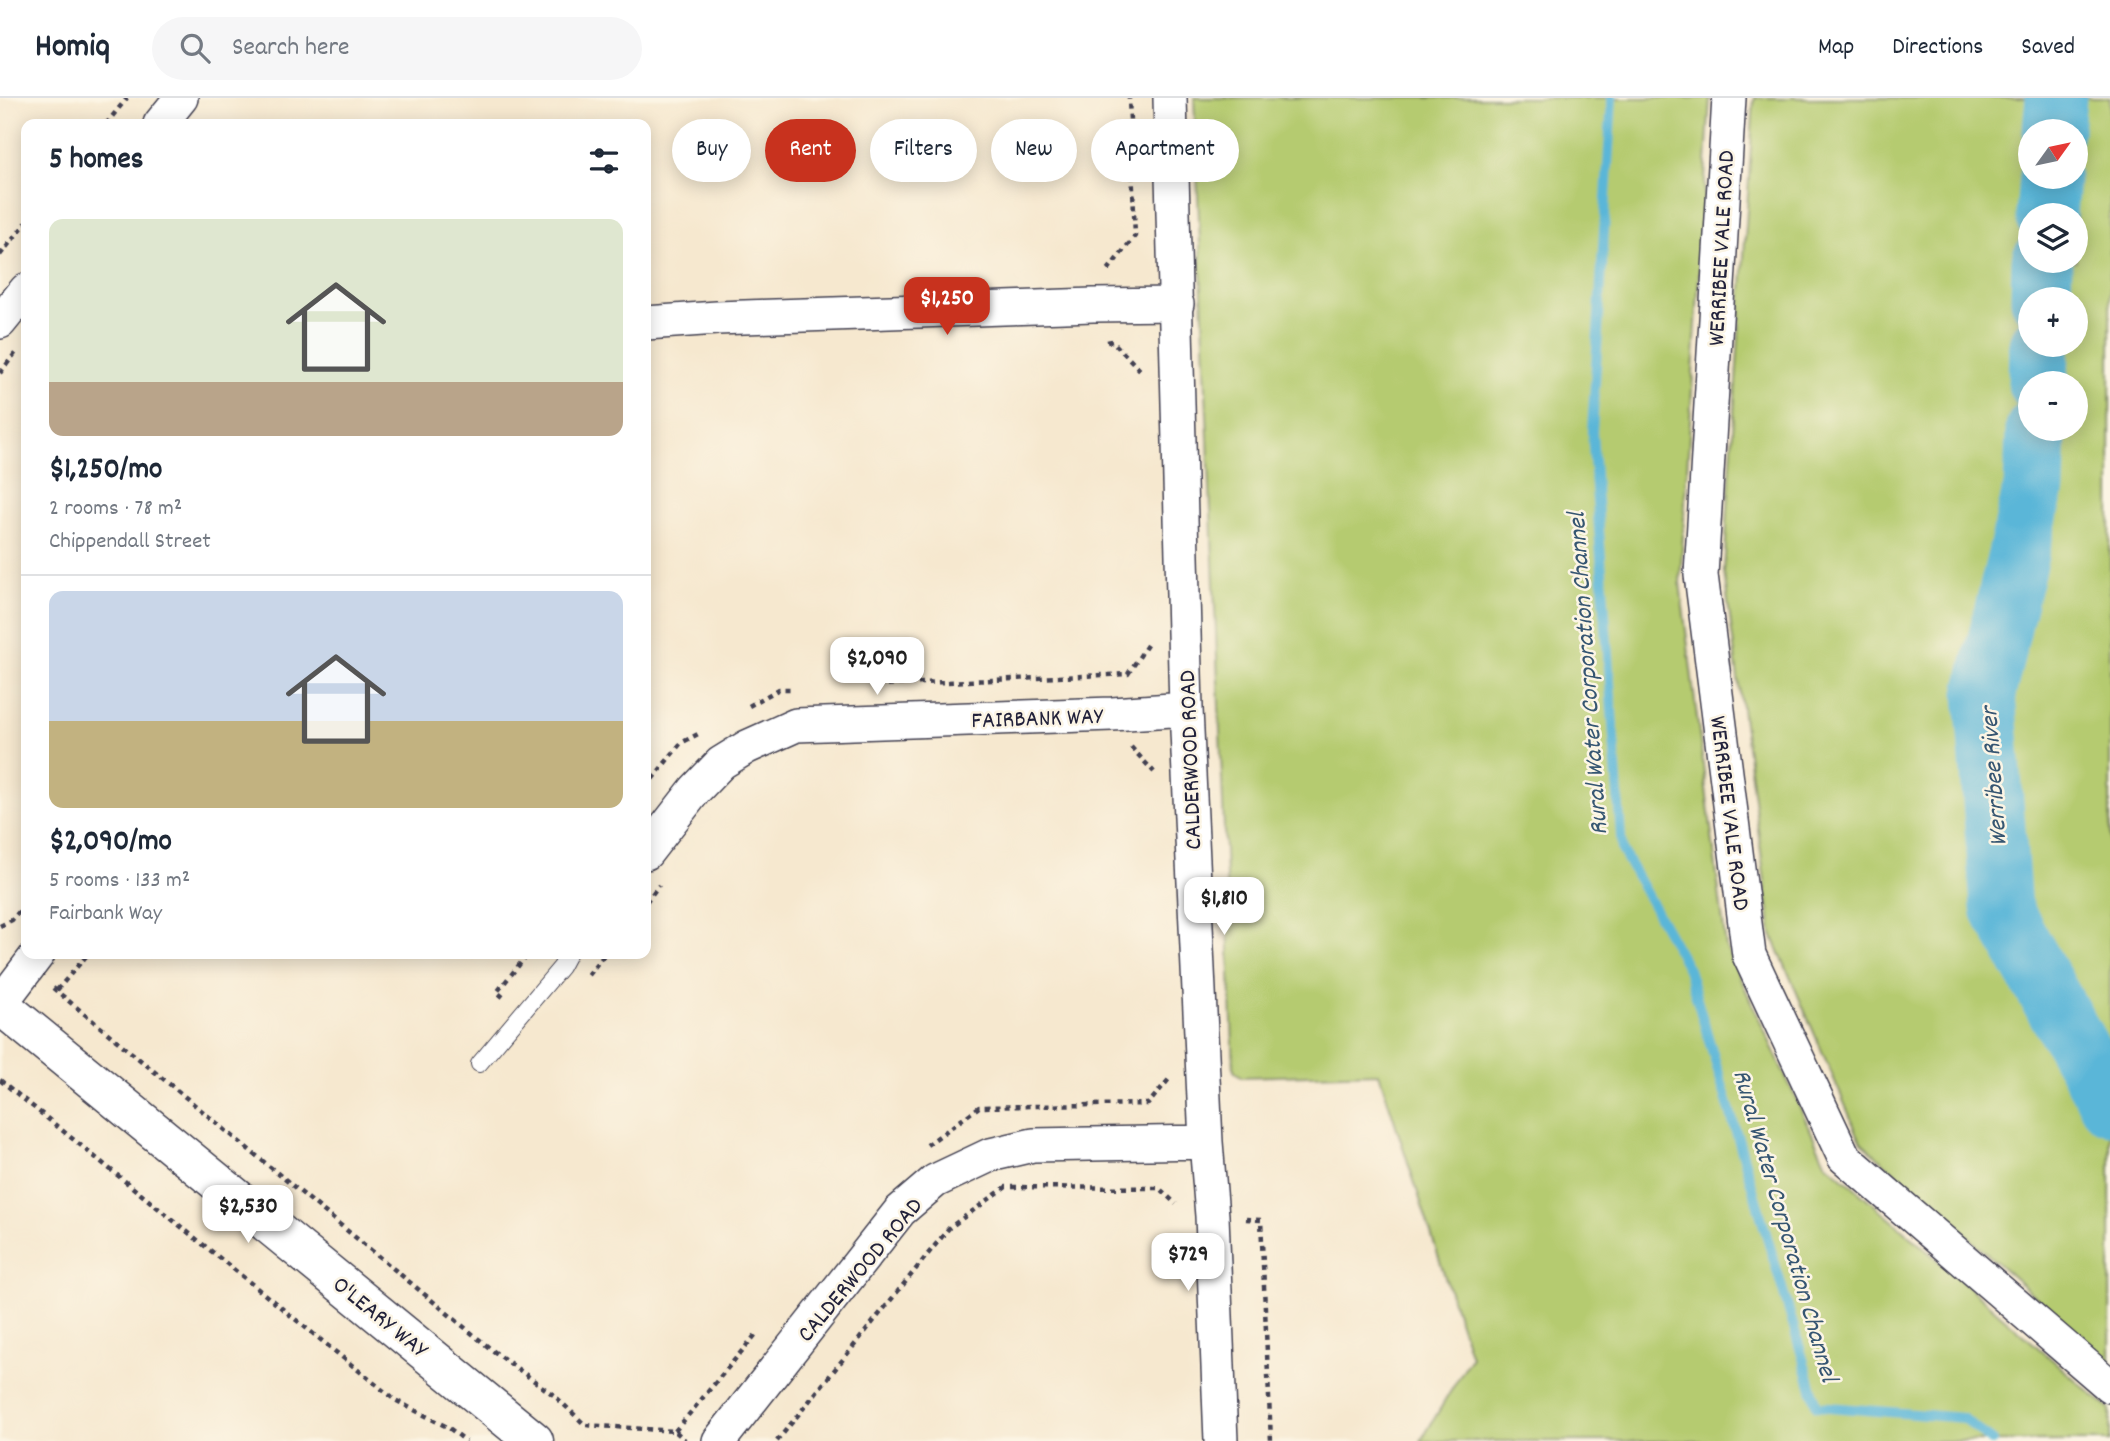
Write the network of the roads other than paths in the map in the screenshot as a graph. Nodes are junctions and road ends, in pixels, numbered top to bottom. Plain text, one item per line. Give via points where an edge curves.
1 (181, 98) edge
2 (1170, 98) edge
3 (1729, 98) edge
4 (164, 119) edge
5 (21, 304) edge
6 (1177, 304) junction
7 (651, 323) edge
8 (10, 335) edge
9 (1186, 709) junction
10 (651, 847) edge
11 (34, 959) edge
12 (565, 959) edge
13 (0, 1005) edge
14 (479, 1064) dead end
15 (1206, 1142) junction
16 (2110, 1386) edge
17 (534, 1441) edge
18 (719, 1441) edge
19 (1221, 1441) edge

1 - 4 street
2 - 6 street, CALDERWOOD ROAD
3 - 16 street, WERRIBEE VALE ROAD via 1701,575 1749,955 1844,1157
5 - 8 street
6 - 7 street
6 - 9 street, CALDERWOOD ROAD
9 - 10 street, FAIRBANK WAY via 796,725 721,763
9 - 15 street, CALDERWOOD ROAD
11 - 13 street
12 - 14 lane
13 - 17 street, O'LEARY WAY
15 - 18 street, CALDERWOOD ROAD via 1033,1145 990,1155 935,1181 900,1211
15 - 19 street

